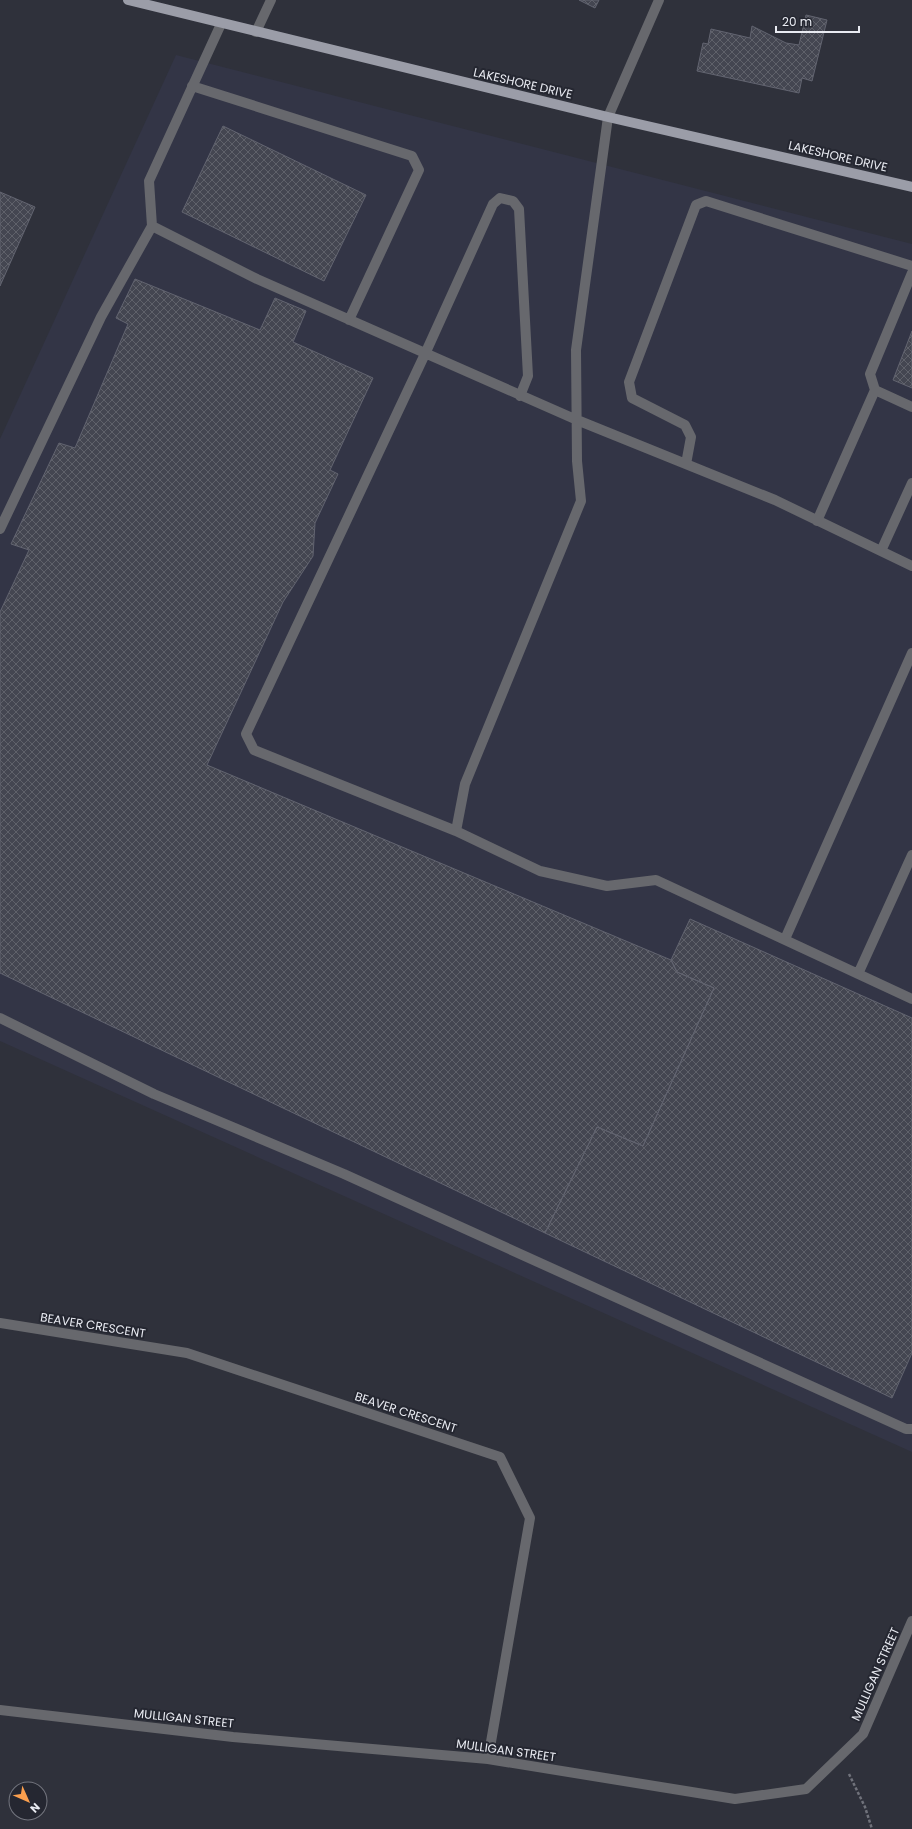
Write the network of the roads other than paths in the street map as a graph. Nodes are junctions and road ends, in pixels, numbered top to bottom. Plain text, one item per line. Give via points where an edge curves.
1 (128, 0) edge
2 (271, 0) edge
3 (659, 0) edge
4 (221, 24) junction
5 (256, 32) junction
6 (192, 86) junction
7 (608, 117) junction
8 (912, 187) edge
9 (152, 226) junction
10 (912, 266) edge
11 (912, 273) edge
12 (350, 320) junction
13 (425, 354) junction
14 (875, 390) junction
15 (520, 396) junction
16 (912, 407) edge
17 (577, 420) junction
18 (686, 464) junction
19 (912, 483) edge
20 (817, 521) junction
21 (0, 529) edge
22 (881, 551) junction
23 (912, 566) edge
24 (912, 653) edge
25 (456, 831) junction
26 (912, 855) edge
27 (785, 939) junction
28 (858, 974) junction
29 (912, 999) edge
30 (0, 1018) edge
31 (0, 1323) edge
32 (912, 1429) edge
33 (912, 1622) edge
34 (0, 1710) edge
35 (488, 1759) junction

1 - 4 main road, LAKESHORE DRIVE
2 - 5 street
3 - 7 street
4 - 5 main road, LAKESHORE DRIVE
4 - 6 street
5 - 7 main road, LAKESHORE DRIVE
6 - 9 street via 149,181
6 - 12 street via 412,156 419,170
7 - 8 main road, LAKESHORE DRIVE
7 - 17 street via 576,350
9 - 12 street via 257,279
9 - 21 street via 101,317
10 - 18 street via 706,201 696,205 629,382 632,398 685,425 691,437
11 - 14 street via 870,374
12 - 13 street
13 - 15 street
13 - 15 street via 493,204 500,198 513,201 519,209 528,376
13 - 25 street via 246,734 254,750
14 - 16 street
14 - 20 street
15 - 17 street
17 - 18 street
17 - 25 street via 577,461 581,501 465,784
18 - 20 street via 775,500
19 - 22 street
20 - 22 street
22 - 23 street
24 - 27 street
25 - 27 street via 540,871 607,886 656,880
26 - 28 street
27 - 28 street
28 - 29 street
30 - 32 street via 154,1094 344,1174 906,1429
31 - 35 street, BEAVER CRESCENT via 187,1353 500,1457 530,1518
33 - 35 street, MULLIGAN STREET via 863,1734 806,1789 735,1799
34 - 35 street, MULLIGAN STREET via 233,1737

